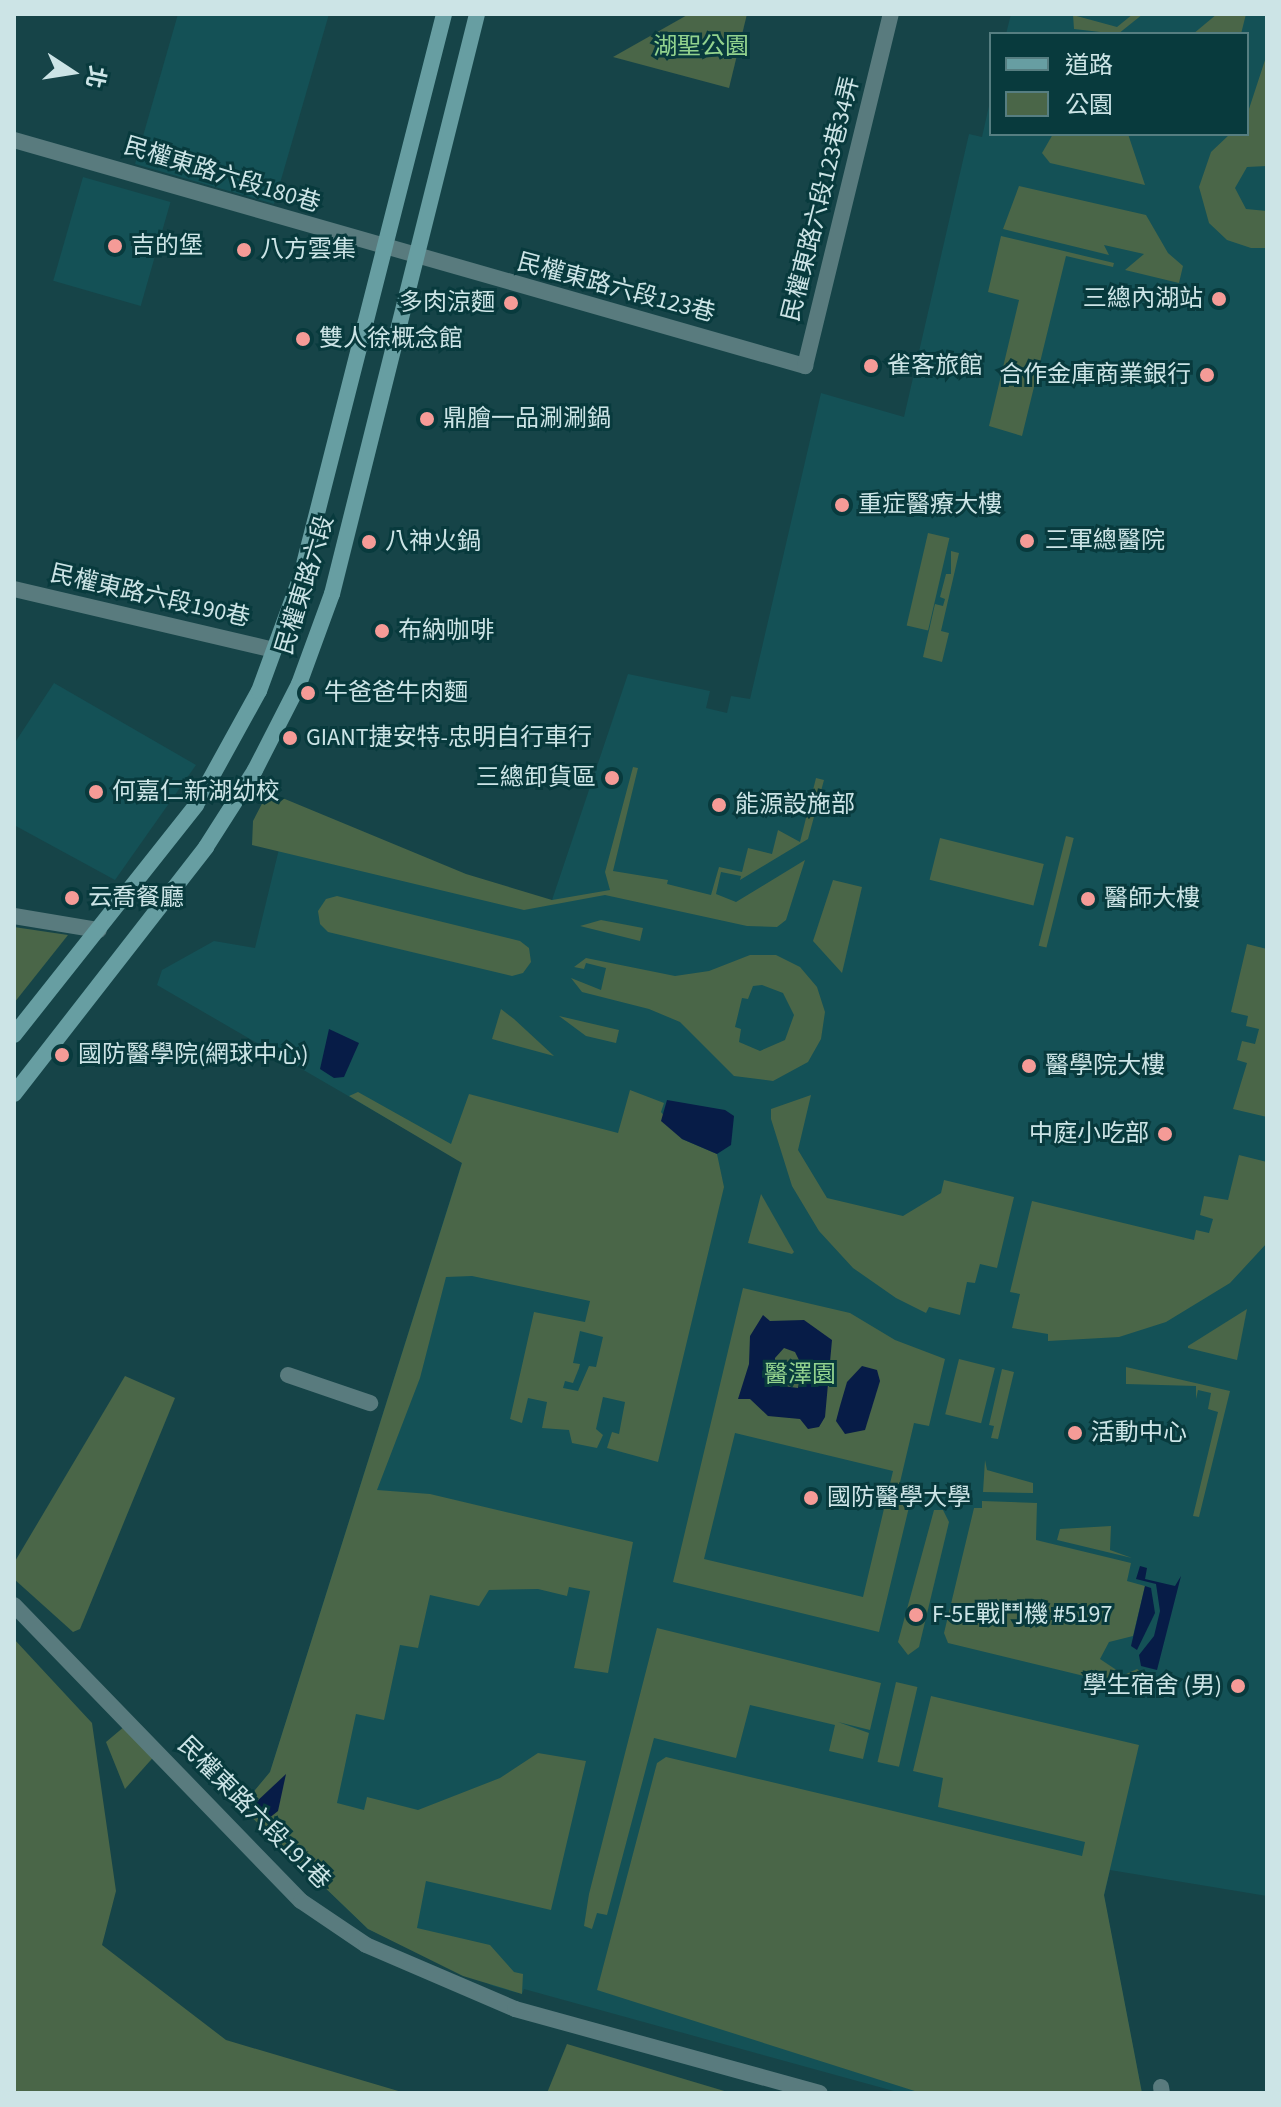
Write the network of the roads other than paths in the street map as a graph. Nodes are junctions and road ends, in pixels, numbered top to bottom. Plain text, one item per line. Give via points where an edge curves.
1 (444, 14) edge
2 (477, 14) edge
3 (891, 14) edge
4 (14, 140) edge
5 (384, 249) junction
6 (415, 258) junction
7 (805, 366) joint
8 (14, 589) edge
9 (274, 650) junction
10 (14, 916) edge
11 (99, 930) junction
12 (14, 1035) edge
13 (14, 1094) edge
14 (288, 1375) dead end
15 (370, 1403) dead end
16 (14, 1605) edge
17 (820, 2093) edge

1 - 5 main road, 民權東路六段
2 - 6 main road, 民權東路六段
3 - 7 street, 民權東路六段123巷34弄
4 - 5 street, 民權東路六段180巷
5 - 6 street, 民權東路六段180巷
5 - 9 main road, 民權東路六段 via 301,576
6 - 7 street, 民權東路六段123巷
6 - 13 main road, 民權東路六段 via 332,594 299,684 255,770 206,847
8 - 9 street, 民權東路六段190巷
9 - 11 main road, 民權東路六段 via 259,691 196,805
10 - 11 street
11 - 12 main road, 民權東路六段
14 - 15 street
16 - 17 street, 民權東路六段191巷 via 301,1901 366,1945 515,2009

